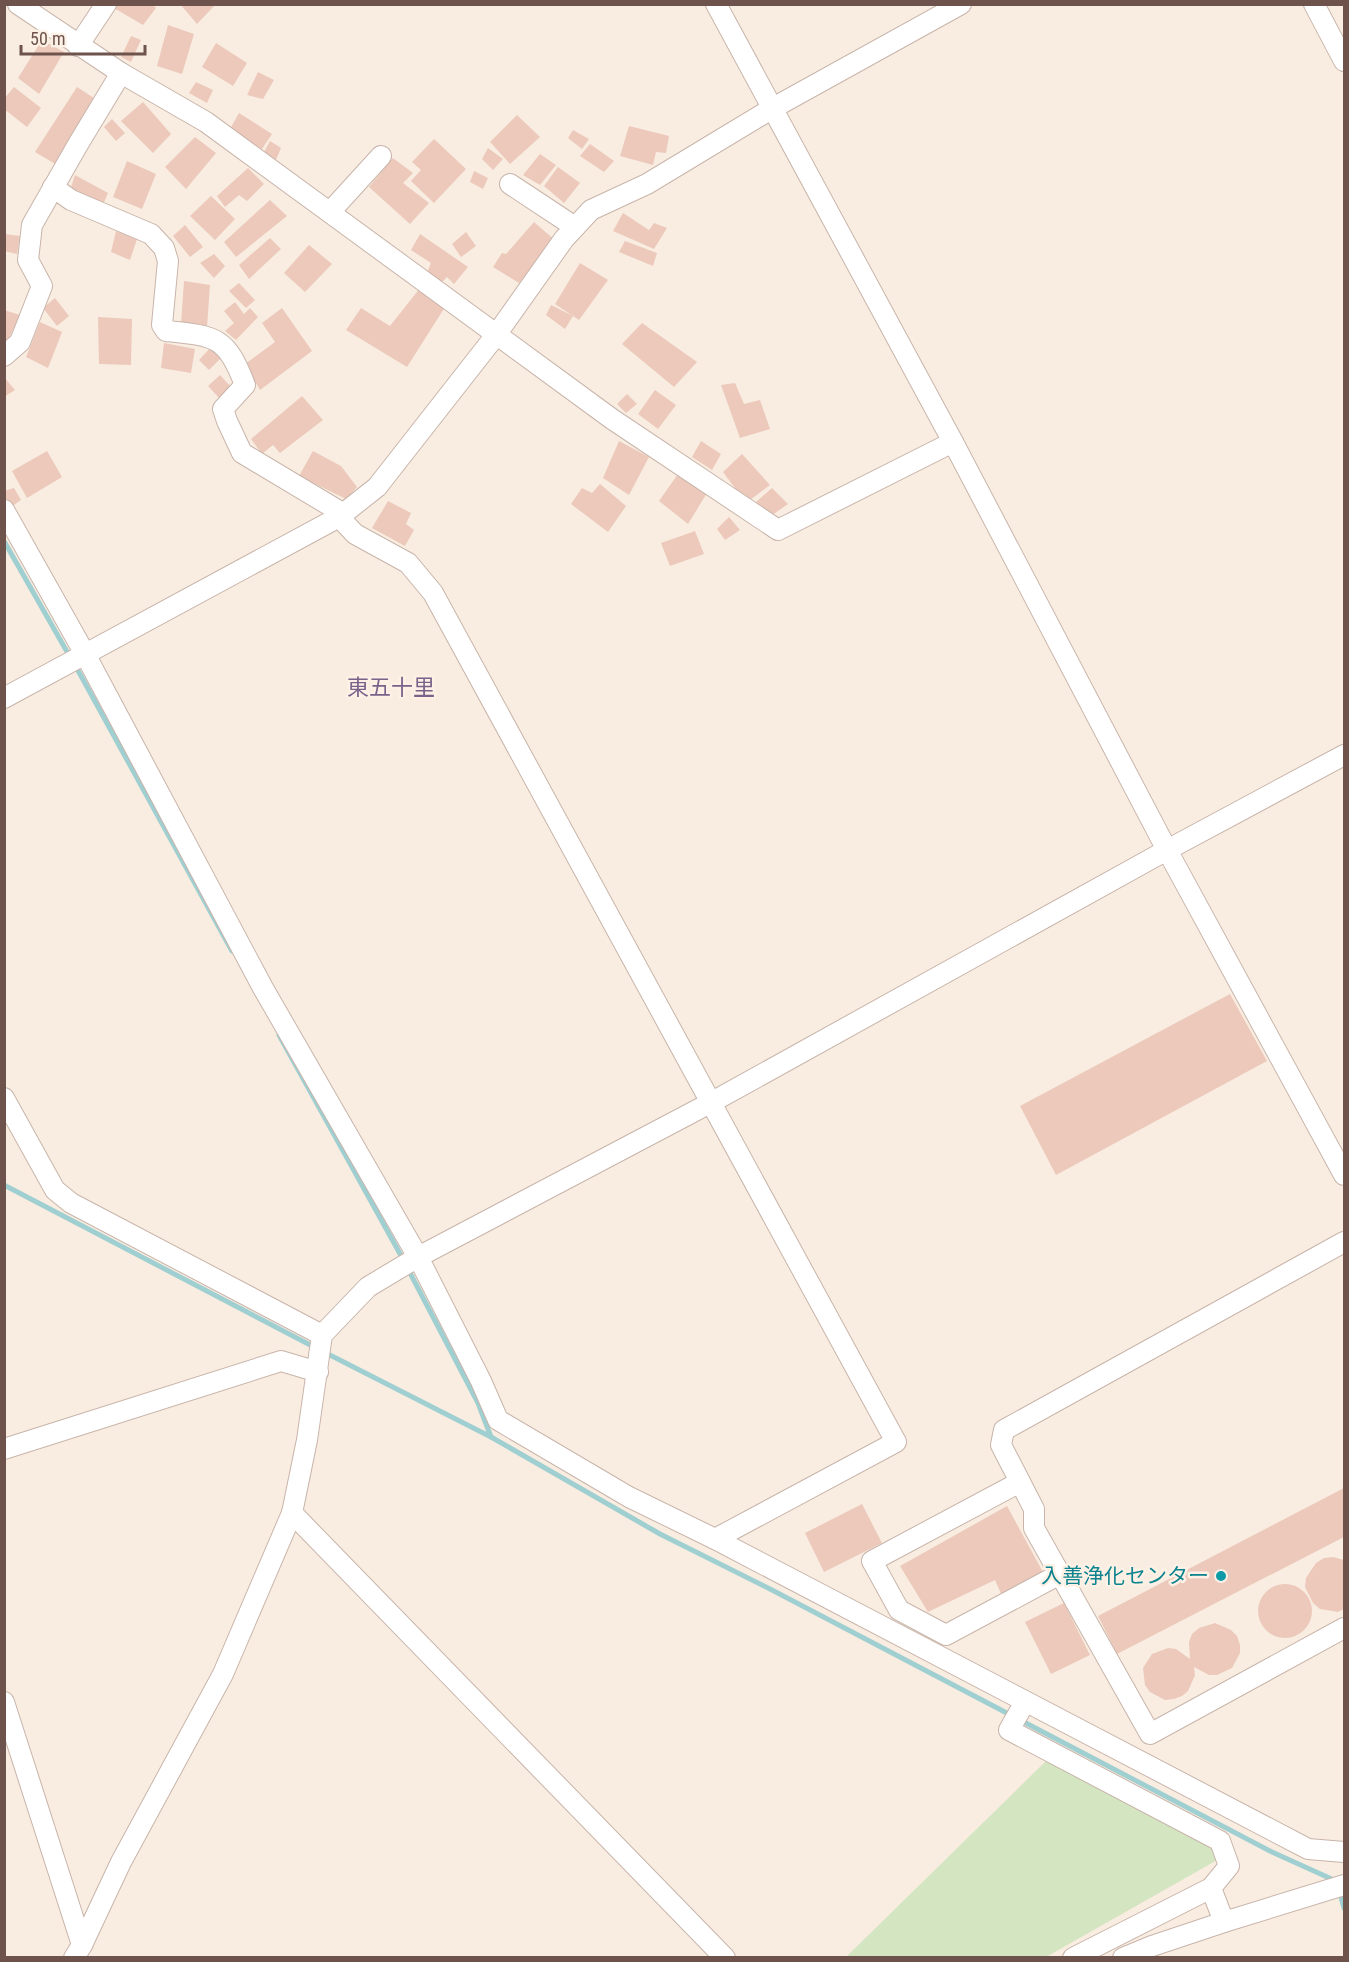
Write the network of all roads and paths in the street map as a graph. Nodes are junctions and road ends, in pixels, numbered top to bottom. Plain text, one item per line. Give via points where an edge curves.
1 (18, 4) edge
2 (106, 4) edge
3 (716, 4) edge
4 (960, 4) edge
5 (1314, 4) edge
6 (78, 46) junction
7 (1344, 61) edge
8 (122, 73) junction
9 (773, 108) junction
10 (381, 156) dead end
11 (510, 184) dead end
12 (53, 187) junction
13 (330, 212) junction
14 (575, 227) junction
15 (496, 335) junction
16 (4, 356) edge
17 (953, 442) junction
18 (4, 510) edge
19 (342, 516) junction
20 (85, 654) junction
21 (4, 698) edge
22 (1344, 755) edge
23 (1167, 850) junction
24 (4, 1098) edge
25 (712, 1102) junction
26 (1344, 1175) edge
27 (1344, 1242) edge
28 (418, 1257) junction
29 (322, 1335) junction
30 (318, 1372) junction
31 (4, 1449) edge
32 (1020, 1482) junction
33 (292, 1513) junction
34 (715, 1539) junction
35 (1060, 1574) junction
36 (1344, 1628) edge
37 (4, 1702) edge
38 (1025, 1702) junction
39 (1344, 1852) edge
40 (1338, 1887) edge
41 (1211, 1888) junction
42 (1224, 1922) junction
43 (78, 1952) edge
44 (725, 1958) edge
45 (1073, 1958) edge
46 (1123, 1958) edge

1 - 6 street
2 - 6 street
3 - 9 street
4 - 9 street
5 - 7 street
6 - 8 street
8 - 12 street
8 - 13 street via 206,122
9 - 14 street via 647,183 591,210
9 - 17 street
10 - 13 street
11 - 14 street
12 - 16 street via 32,225 28,260 42,286 20,342
12 - 19 street via 70,200 151,234 164,248 168,261 162,325 166,331 204,335 222,343 238,367 245,386 223,409 242,453
13 - 15 street
14 - 15 street
15 - 17 street via 612,419 778,530
15 - 19 street via 377,487
17 - 23 street
18 - 20 street
19 - 20 street
19 - 25 street via 355,534 408,562 433,593
20 - 21 street
20 - 28 street via 263,988
22 - 23 street
23 - 25 street
23 - 26 street
24 - 29 street via 55,1190 71,1203
25 - 28 street
25 - 34 street via 896,1442
27 - 32 street via 1004,1430 1001,1445
28 - 29 street via 368,1287
28 - 34 street via 498,1420 629,1497
29 - 30 street
30 - 31 street via 281,1361
30 - 33 street
32 - 35 street via 1034,1509 1034,1528
32 - 35 street via 872,1562 899,1610 946,1635
33 - 43 street via 223,1674 121,1862
33 - 44 street
34 - 38 street
35 - 36 street via 1150,1734
37 - 43 street
38 - 39 street via 1308,1849
38 - 41 street via 1009,1730 1220,1841 1229,1866
40 - 42 street
41 - 42 street
41 - 45 street
42 - 46 street

